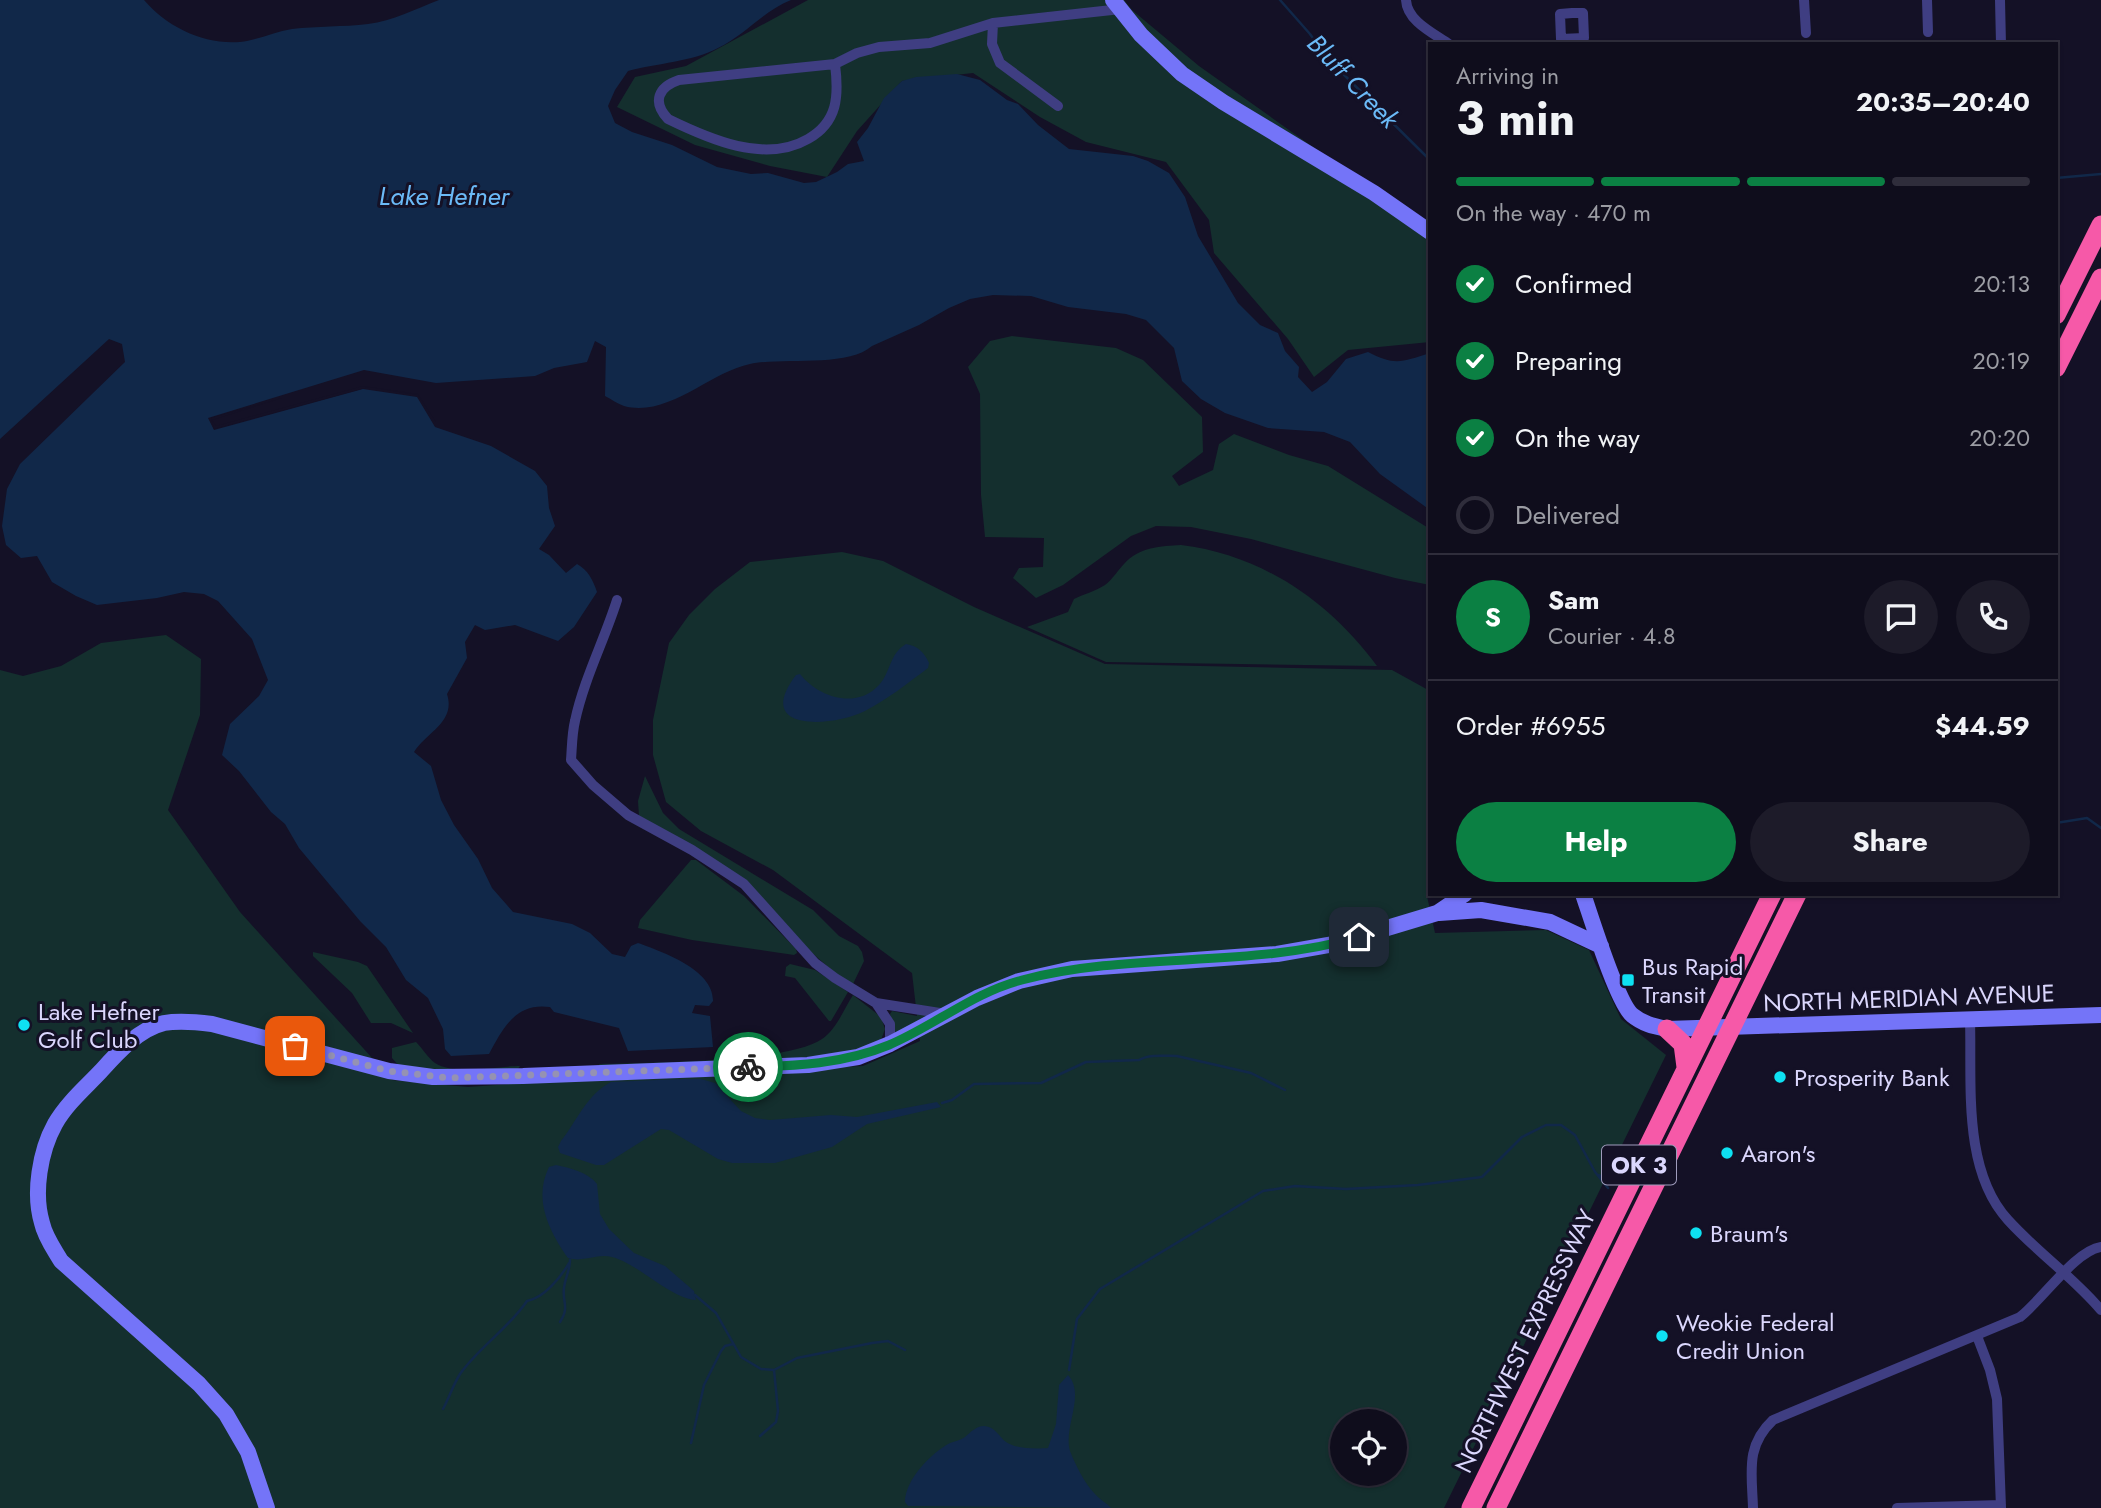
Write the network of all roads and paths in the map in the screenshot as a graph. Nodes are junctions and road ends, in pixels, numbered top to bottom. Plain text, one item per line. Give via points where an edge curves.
1 (1406, 0) edge
2 (1571, 0) edge
3 (1804, 0) edge
4 (1927, 0) edge
5 (2000, 0) edge
6 (1117, 5) edge
7 (1572, 13) dead end
8 (993, 23) junction
9 (1928, 32) dead end
10 (1806, 33) dead end
11 (1446, 42) edge
12 (2001, 42) edge
13 (835, 64) junction
14 (1058, 106) dead end
15 (2101, 225) edge
16 (1428, 231) edge
17 (2101, 278) edge
18 (2058, 312) edge
19 (2058, 364) edge
20 (617, 600) dead end
21 (1462, 896) edge
22 (1584, 896) edge
23 (1771, 896) edge
24 (1796, 896) edge
25 (1437, 913) junction
26 (1601, 946) junction
27 (876, 1003) junction
28 (948, 1015) junction
29 (2101, 1015) edge
30 (1970, 1019) junction
31 (1733, 1026) junction
32 (1706, 1027) junction
33 (1667, 1029) junction
34 (890, 1044) junction
35 (1686, 1068) junction
36 (2101, 1247) edge
37 (2065, 1272) junction
38 (2101, 1310) edge
39 (1562, 1320) junction
40 (1583, 1331) junction
41 (1978, 1336) junction
42 (2001, 1506) edge
43 (267, 1508) edge
44 (1471, 1508) edge
45 (1496, 1508) edge
46 (1753, 1508) edge
47 (1897, 1508) edge

1 - 11 street via 1412,17
2 - 7 street
3 - 10 street
4 - 9 street
5 - 12 street
6 - 8 street
6 - 16 street via 1182,74
8 - 13 street via 930,43 879,47
8 - 14 street via 992,44 1000,63
13 - 13 street via 680,80 667,84 659,105 668,119 743,148 788,148 816,135 834,114 838,100
15 - 18 highway
17 - 19 highway
20 - 27 street via 583,689 571,760 628,815 744,884 815,962
21 - 25 street
22 - 26 street, NORTH MERIDIAN AVENUE
23 - 32 highway, NORTHWEST EXPRESSWAY / OK 3
24 - 31 highway, NORTHWEST EXPRESSWAY / OK 3
25 - 26 street via 1481,910 1550,922
25 - 28 street via 1334,944 1277,954 1072,969 1019,981
26 - 33 street, NORTH MERIDIAN AVENUE via 1630,1013 1647,1025
27 - 28 street
27 - 34 street via 890,1024
28 - 34 street
29 - 30 street, NORTH MERIDIAN AVENUE
30 - 31 street, NORTH MERIDIAN AVENUE
30 - 37 street via 1974,1138 1982,1177 2009,1222
31 - 32 street, NORTH MERIDIAN AVENUE
31 - 40 highway, NORTHWEST EXPRESSWAY / OK 3
32 - 33 street, NORTH MERIDIAN AVENUE
32 - 35 highway, NORTHWEST EXPRESSWAY / OK 3
33 - 35 highway via 1683,1044
34 - 43 street via 858,1057 808,1065 449,1078 389,1071 212,1024 164,1024 139,1034 55,1124 42,1157 38,1189 41,1222 61,1261 199,1384 226,1414 248,1452
35 - 39 highway, NORTHWEST EXPRESSWAY / OK 3
36 - 37 street via 2084,1253
37 - 38 street
37 - 41 street via 2020,1317
39 - 40 highway
39 - 44 highway, NORTHWEST EXPRESSWAY / OK 3
40 - 45 highway, NORTHWEST EXPRESSWAY / OK 3
41 - 42 street via 1997,1399
41 - 46 street via 1773,1420 1759,1436 1752,1455
42 - 47 street

